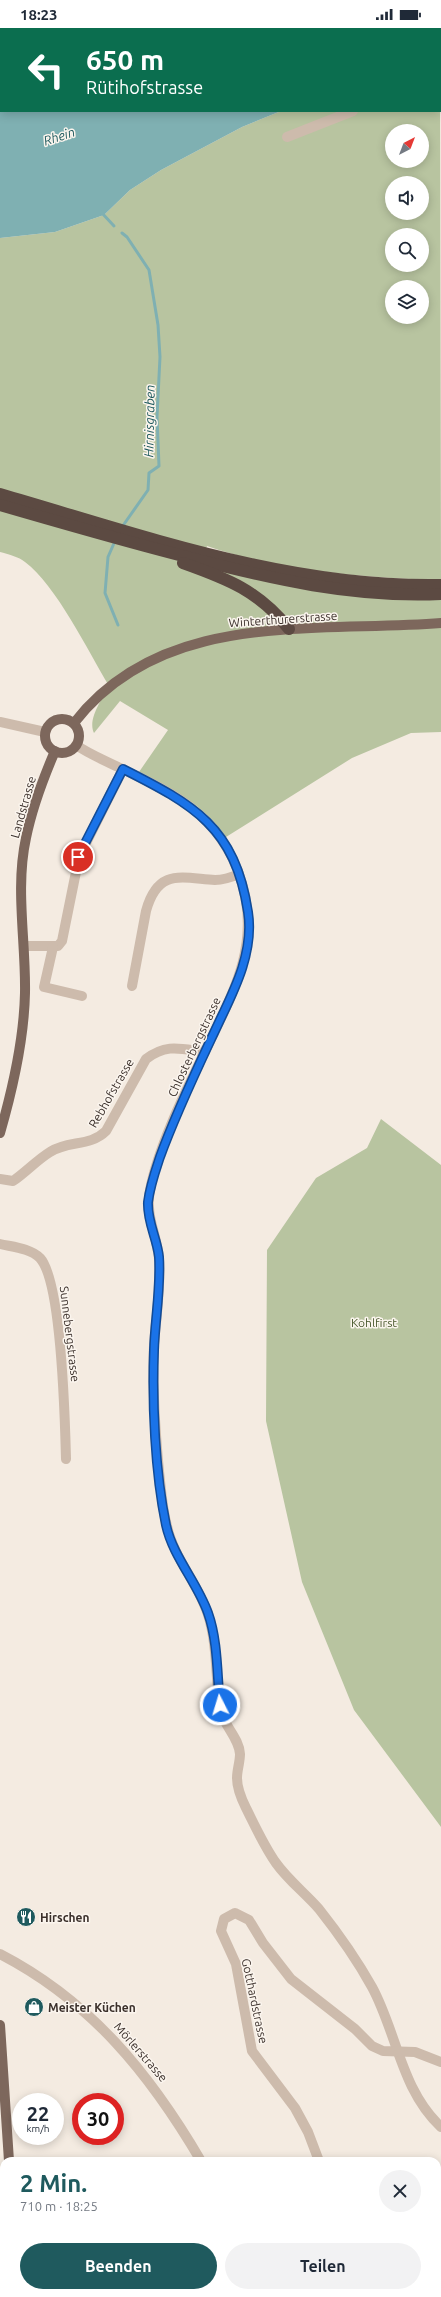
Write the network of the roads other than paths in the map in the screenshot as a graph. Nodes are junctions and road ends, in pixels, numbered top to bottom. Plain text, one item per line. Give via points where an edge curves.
1 (350, 112) edge
2 (287, 137) dead end
3 (0, 494) edge
4 (0, 505) edge
5 (83, 524) junction
6 (156, 547) junction
7 (441, 585) edge
8 (441, 594) edge
9 (441, 622) edge
10 (289, 629) junction
11 (0, 722) edge
12 (74, 723) junction
13 (45, 732) junction
14 (76, 745) junction
15 (55, 751) junction
16 (123, 769) junction
17 (239, 874) junction
18 (24, 946) junction
19 (53, 947) junction
20 (132, 986) dead end
21 (82, 996) dead end
22 (205, 1052) junction
23 (0, 1133) edge
24 (0, 1179) edge
25 (0, 1244) edge
26 (66, 1459) dead end
27 (0, 1954) edge
28 (0, 2024) edge
29 (397, 2050) junction
30 (441, 2062) edge
31 (441, 2127) edge
32 (10, 2157) edge
33 (199, 2157) edge
34 (317, 2157) edge

1 - 2 street
3 - 5 highway
4 - 5 highway
5 - 6 highway
5 - 6 highway via 112,538
6 - 7 highway via 307,576 372,584
6 - 8 highway via 252,574 317,587 372,593
6 - 10 highway via 248,592 266,604
9 - 10 main road, Winterthurerstrasse
10 - 12 main road, Winterthurerstrasse via 230,636 184,646 145,663 114,682 91,702
11 - 13 street
12 - 13 main road via 66,719 56,720 49,724
12 - 14 main road via 79,735
13 - 15 main road via 46,742
14 - 15 main road via 69,751
14 - 16 street, Chlosterbergstrasse
15 - 18 main road, Landstrasse via 37,797 26,839 22,878
16 - 17 street, Chlosterbergstrasse via 173,794 203,816 223,839
16 - 19 street via 78,857 65,934 58,946
17 - 20 street via 216,880 190,876 176,877 155,891 146,911
17 - 22 street, Chlosterbergstrasse via 249,916 244,962
18 - 19 street
18 - 23 main road, Landstrasse via 25,993 21,1037
19 - 21 street via 44,987
22 - 24 street, Rebhofstrasse via 168,1048 157,1051 146,1059 100,1138 92,1142 63,1145 49,1152 13,1181
22 - 29 street, Chlosterbergstrasse via 166,1141 148,1200 150,1223 159,1257 154,1351 154,1418 166,1525 211,1625 220,1705 225,1723 239,1748 238,1784 245,1806 276,1863 320,1911 367,1979 385,2013
25 - 26 street, Sunnebergstrasse via 29,1251 38,1257 47,1270 52,1290 63,1381
27 - 33 street, Mörlerstrasse via 64,1994 121,2047 161,2096
28 - 32 main road
29 - 30 street, Gotthardstrasse via 415,2052
29 - 31 street, Chlosterbergstrasse via 416,2094 424,2108
29 - 34 street, Gotthardstrasse via 383,2051 372,2046 345,2021 302,1989 281,1968 244,1916 235,1913 224,1919 221,1931 236,1964 252,2051 295,2108

